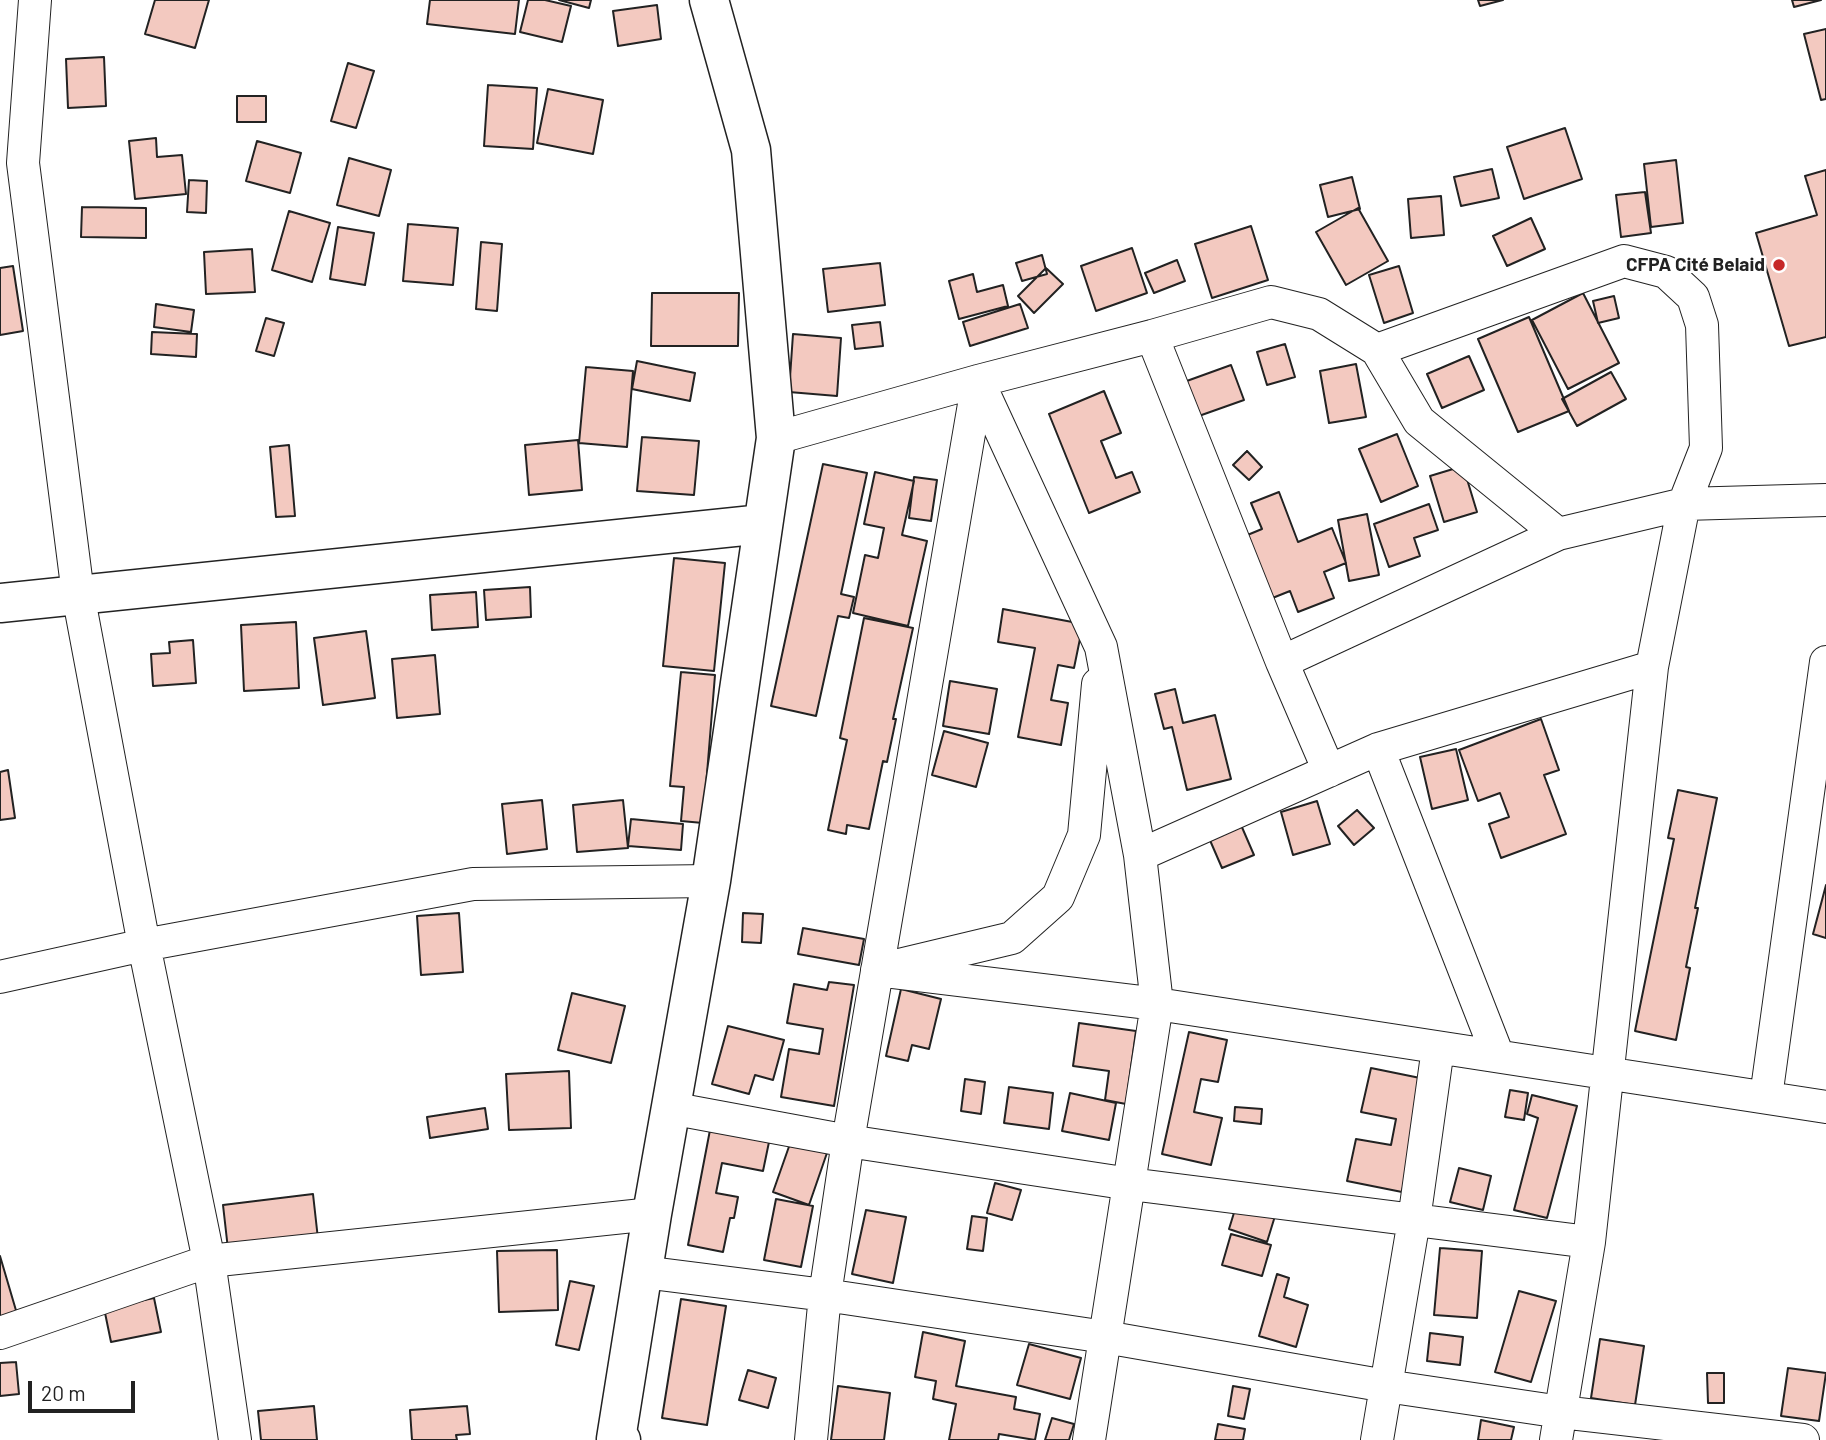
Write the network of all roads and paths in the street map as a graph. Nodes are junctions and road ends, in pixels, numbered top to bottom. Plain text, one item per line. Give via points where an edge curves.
1 (35, 0) edge
2 (709, 0) edge
3 (11, 166) edge
4 (1152, 336) junction
5 (1377, 351) junction
6 (978, 381) junction
7 (776, 438) junction
8 (1826, 500) edge
9 (1684, 504) junction
10 (763, 524) junction
11 (1558, 534) junction
12 (78, 594) junction
13 (0, 603) edge
14 (1101, 647) junction
15 (1282, 662) junction
16 (1652, 667) junction
17 (1825, 674) edge
18 (1378, 748) junction
19 (1329, 771) junction
20 (1140, 855) junction
21 (711, 881) junction
22 (144, 945) junction
23 (877, 970) junction
24 (0, 977) edge
25 (1157, 1004) junction
26 (1438, 1048) junction
27 (1497, 1056) junction
28 (1608, 1072) junction
29 (1766, 1097) junction
30 (1826, 1107) edge
31 (670, 1108) junction
32 (848, 1141) junction
33 (1130, 1184) junction
34 (652, 1214) junction
35 (1414, 1220) junction
36 (1589, 1242) junction
37 (209, 1261) junction
38 (643, 1272) junction
39 (825, 1295) junction
40 (0, 1332) edge
41 (1105, 1337) junction
42 (1386, 1386) junction
43 (1559, 1426) edge
44 (235, 1440) edge
45 (615, 1440) edge
46 (621, 1440) edge
47 (811, 1440) edge
48 (1089, 1440) edge
49 (1377, 1440) edge
50 (1803, 1440) edge

1 - 3 street
2 - 7 street via 751,150
3 - 12 street
4 - 5 street via 1271,302 1320,314
4 - 6 street
4 - 15 street
5 - 9 street via 1624,261 1667,272 1693,297 1702,324 1706,447
5 - 11 street via 1419,421
6 - 7 street
6 - 14 street
6 - 23 street
7 - 10 street
8 - 9 street
9 - 11 street
9 - 16 street
10 - 12 street
10 - 21 street
11 - 15 street
12 - 13 street
12 - 22 street
14 - 20 street
14 - 23 street via 1084,835 1058,897 1012,939
15 - 19 street
16 - 18 street
16 - 28 street
17 - 29 street
18 - 19 street
18 - 27 street
19 - 20 street
20 - 25 street
21 - 22 street via 473,884
21 - 31 street
22 - 24 street
22 - 37 street
23 - 25 street
23 - 32 street
25 - 26 street
25 - 33 street
26 - 27 street
26 - 35 street
27 - 28 street
28 - 29 street
28 - 36 street
29 - 30 street
31 - 32 street
31 - 34 street
32 - 33 street
32 - 39 street
33 - 35 street
33 - 41 street
34 - 37 street
34 - 38 street
35 - 36 street
35 - 42 street
36 - 43 street
37 - 40 street
37 - 44 street
38 - 39 street
38 - 45 street
39 - 41 street
39 - 47 street
41 - 42 street
41 - 48 street
42 - 43 street
42 - 49 street
43 - 50 street
45 - 46 street

